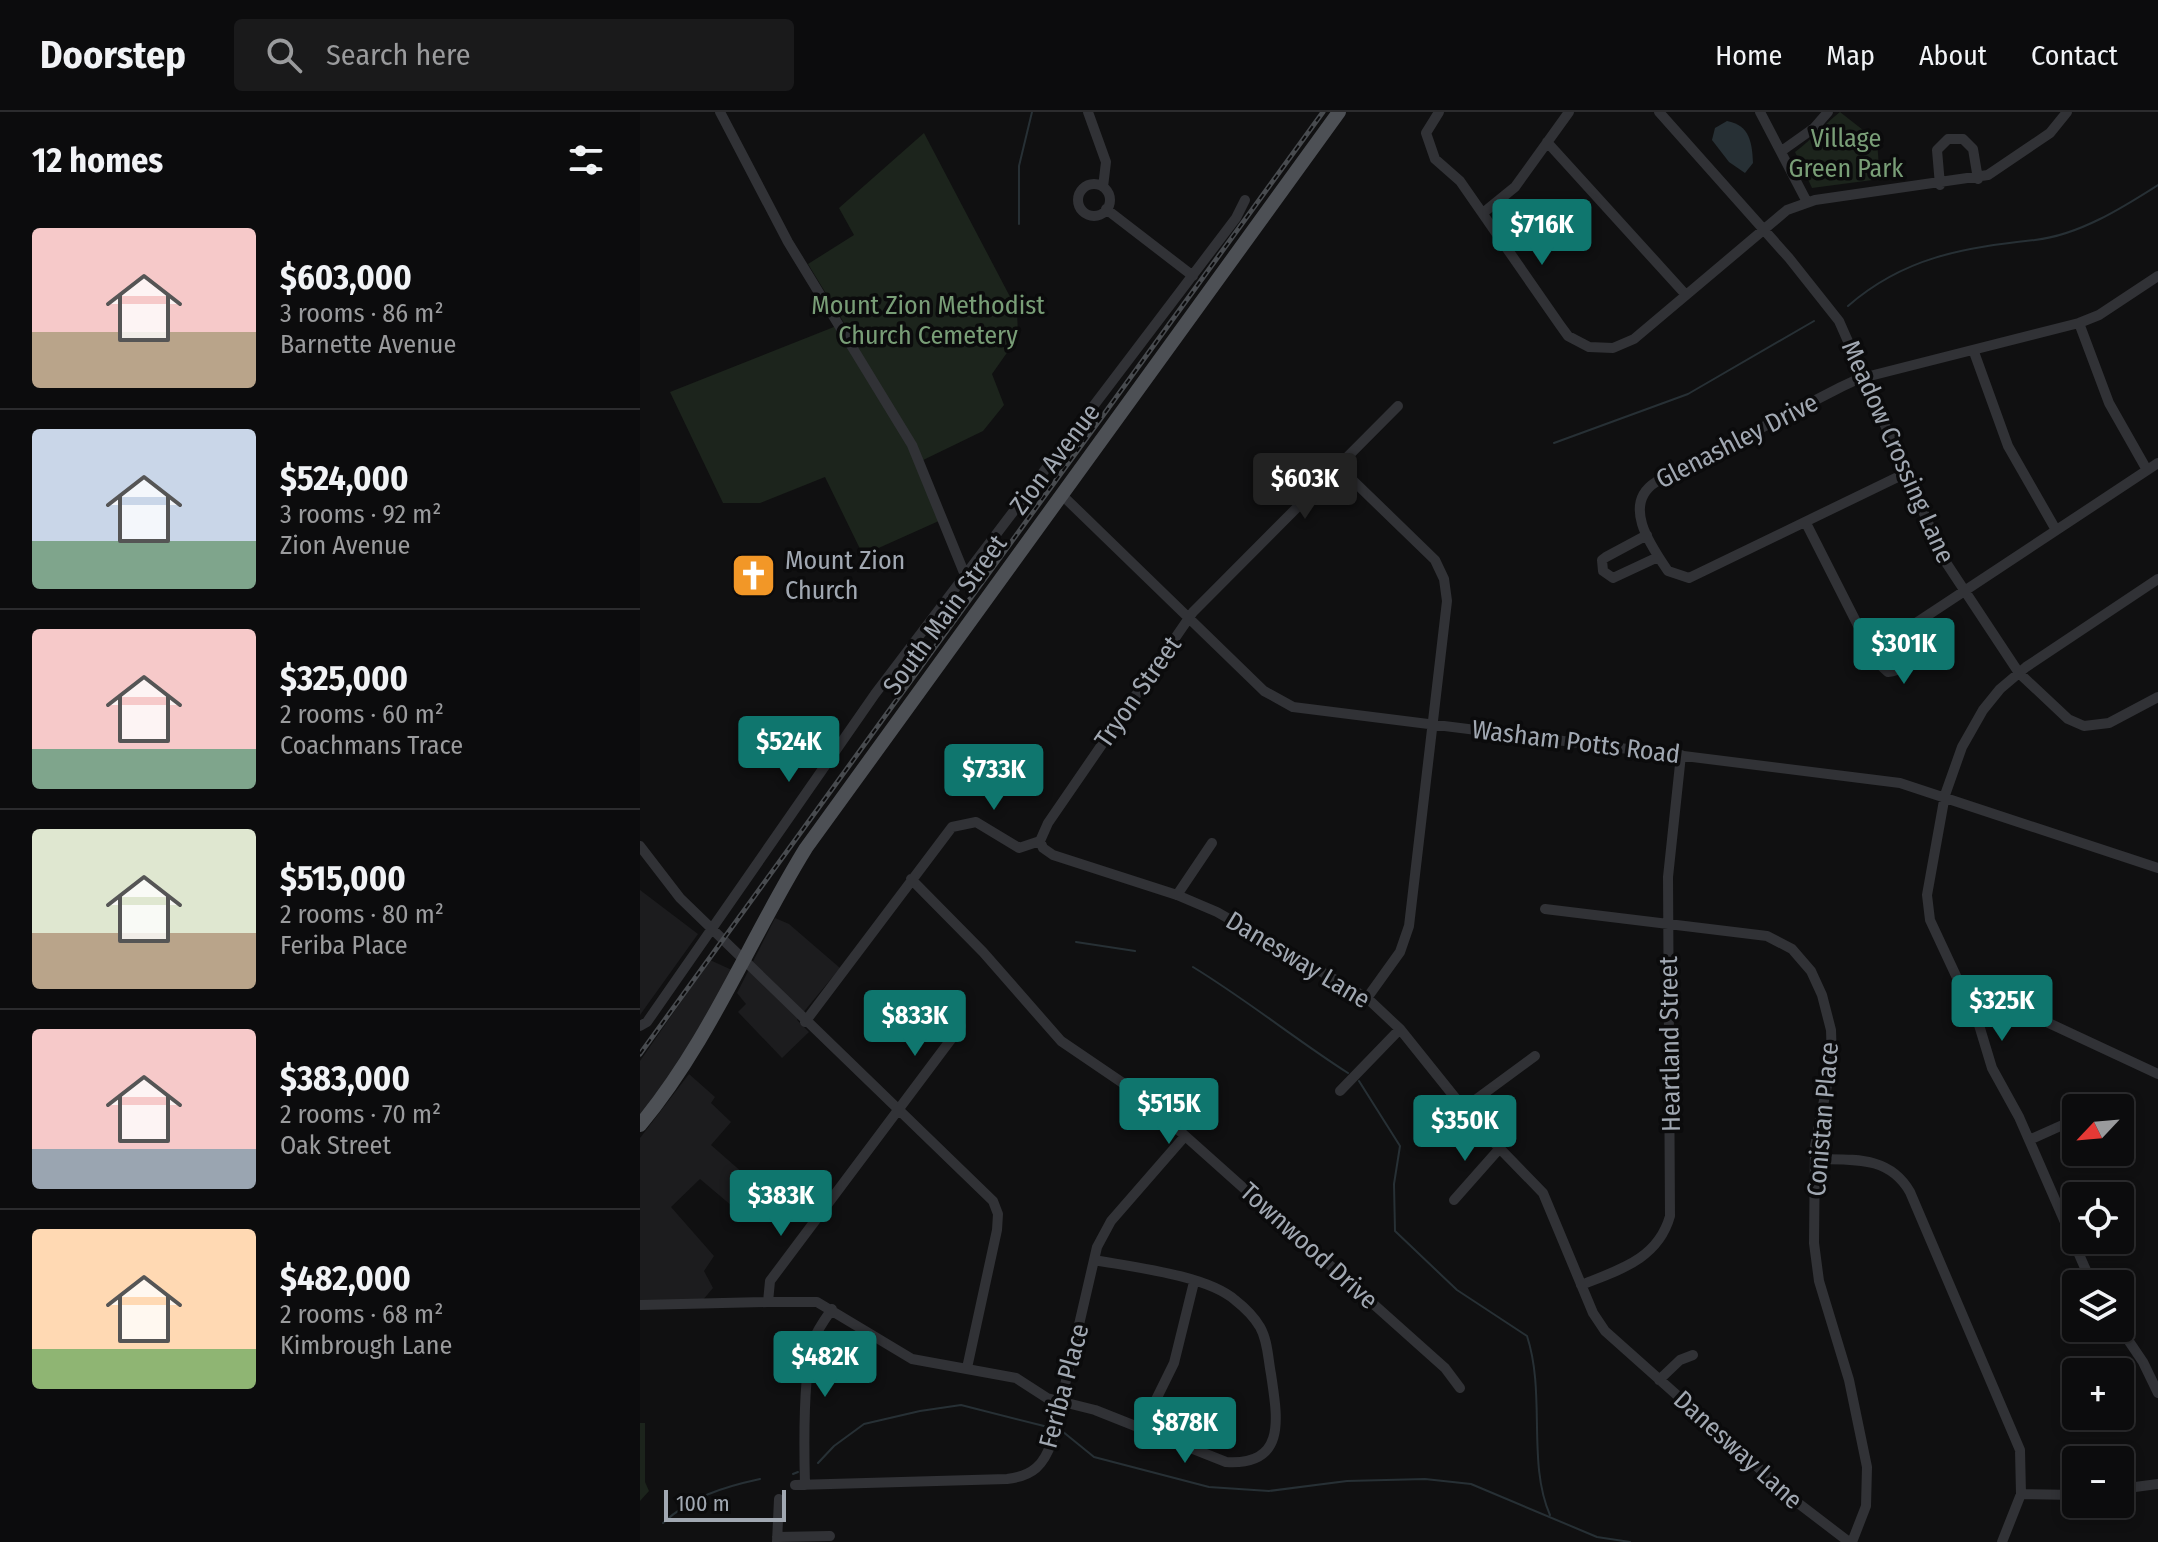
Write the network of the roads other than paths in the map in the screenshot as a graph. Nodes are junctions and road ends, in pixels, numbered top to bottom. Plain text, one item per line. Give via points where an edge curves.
1 (720, 112) edge
2 (1088, 112) edge
3 (1339, 112) edge
4 (1439, 112) edge
5 (1569, 112) edge
6 (1659, 112) edge
7 (1760, 112) edge
8 (1828, 112) edge
9 (2067, 112) edge
10 (1547, 142) junction
11 (1783, 150) junction
12 (1978, 179) junction
13 (1940, 185) junction
14 (1103, 187) junction
15 (1245, 200) dead end
16 (1807, 202) junction
17 (1106, 209) junction
18 (1483, 213) junction
19 (1762, 228) junction
20 (1193, 276) junction
21 (2158, 276) edge
22 (1686, 295) junction
23 (2079, 323) junction
24 (1974, 352) junction
25 (1865, 378) junction
26 (1398, 406) dead end
27 (2158, 463) edge
28 (1337, 465) junction
29 (2147, 470) junction
30 (1904, 474) junction
31 (1063, 496) junction
32 (1806, 523) junction
33 (2056, 530) junction
34 (1647, 535) junction
35 (1658, 557) junction
36 (965, 575) junction
37 (2158, 579) edge
38 (1963, 592) junction
39 (1189, 618) junction
40 (1894, 635) junction
41 (1868, 646) junction
42 (2019, 673) junction
43 (2158, 697) edge
44 (1435, 724) junction
45 (1681, 755) junction
46 (1945, 795) junction
47 (1040, 841) junction
48 (1212, 843) dead end
49 (640, 846) edge
50 (2158, 868) edge
51 (911, 879) junction
52 (1177, 895) junction
53 (1545, 909) dead end
54 (1669, 923) junction
55 (711, 926) junction
56 (744, 961) junction
57 (1367, 998) junction
58 (1972, 1009) junction
59 (805, 1022) junction
60 (640, 1026) edge
61 (961, 1026) dead end
62 (1400, 1029) junction
63 (1535, 1056) dead end
64 (2158, 1074) edge
65 (1340, 1091) dead end
66 (1463, 1109) junction
67 (896, 1111) junction
68 (640, 1125) edge
69 (2062, 1125) edge
70 (1185, 1136) junction
71 (2029, 1140) junction
72 (1500, 1148) junction
73 (1815, 1159) junction
74 (1454, 1200) dead end
75 (1094, 1260) junction
76 (2086, 1270) edge
77 (1194, 1282) junction
78 (1581, 1285) junction
79 (768, 1302) junction
80 (640, 1305) edge
81 (832, 1309) junction
82 (2130, 1342) edge
83 (1693, 1355) dead end
84 (967, 1368) junction
85 (2155, 1378) edge
86 (1659, 1380) junction
87 (1460, 1388) dead end
88 (2158, 1393) edge
89 (1062, 1402) junction
90 (1142, 1428) junction
91 (2158, 1484) edge
92 (2134, 1487) edge
93 (2021, 1494) junction
94 (2062, 1495) edge
95 (779, 1499) dead end
96 (830, 1536) dead end
97 (777, 1540) edge
98 (1851, 1542) edge
99 (2002, 1542) edge

1 - 36 street via 788,242 912,445
2 - 14 street via 1106,162
3 - 31 main road, South Main Street
4 - 18 street via 1426,133 1430,152
5 - 10 street
6 - 19 street, Meadow Crossing Lane
7 - 11 street
8 - 11 street
9 - 12 street via 2038,142
10 - 18 street via 1504,199
10 - 22 street
11 - 16 street
12 - 13 street
12 - 13 street via 1973,149 1963,139 1948,139 1937,150
13 - 16 street
14 - 17 street via 1109,198
14 - 17 street via 1086,186 1079,203 1089,215
15 - 20 street, Zion Avenue
16 - 19 street
17 - 20 street
18 - 22 street via 1560,325 1579,343 1600,349 1625,344
19 - 22 street
19 - 25 street, Meadow Crossing Lane via 1832,311
20 - 36 street, Zion Avenue
21 - 23 street, Glenashley Drive
23 - 24 street, Glenashley Drive
23 - 29 street via 2109,403
24 - 25 street, Glenashley Drive
24 - 33 street via 2008,446
25 - 30 street, Meadow Crossing Lane
25 - 34 street, Glenashley Drive via 1648,487 1638,505
26 - 28 street, Tryon Street
27 - 29 street
28 - 39 street, Tryon Street
28 - 44 street via 1441,570 1447,608
29 - 33 street
30 - 32 street
30 - 38 street, Meadow Crossing Lane
31 - 39 street, Washam Potts Road
31 - 56 main road, South Main Street via 806,848
32 - 35 street via 1697,576 1678,577
32 - 41 street
33 - 38 street
34 - 35 street, Glenashley Drive
34 - 35 street via 1602,560 1603,571 1613,578
36 - 55 street, Zion Avenue
37 - 42 street
38 - 40 street
38 - 42 street, Meadow Crossing Lane
39 - 44 street, Washam Potts Road via 1283,703 1331,714
39 - 47 street, Tryon Street
40 - 41 street
40 - 41 street via 1905,654 1894,672 1883,670
42 - 43 street, Meadow Crossing Lane via 2068,719 2084,726 2109,723
42 - 46 street via 1973,725
44 - 45 street, Washam Potts Road
44 - 57 street via 1409,926 1400,952
45 - 46 street, Washam Potts Road via 1887,781
45 - 54 street, Heartland Street via 1670,842
46 - 50 street, Washam Potts Road
46 - 58 street via 1926,905
47 - 51 street via 1019,848 982,825 960,823 948,830
47 - 52 street, Danesway Lane via 1053,855
48 - 52 street
49 - 55 street via 674,892
51 - 59 street
51 - 70 street, Townwood Drive via 1053,1033 1136,1092
52 - 57 street, Danesway Lane via 1239,923
53 - 54 street, Conistan Place
54 - 73 street, Conistan Place via 1767,936 1792,949 1811,971 1828,1013 1832,1046
54 - 78 street, Heartland Street via 1670,1216 1648,1254
55 - 56 street
55 - 60 street, Zion Avenue
56 - 59 street
56 - 68 main road, South Main Street via 701,1041
57 - 62 street, Danesway Lane
58 - 64 street via 1992,1002 2010,1005
58 - 71 street via 1992,1068
59 - 67 street
61 - 67 street
62 - 65 street
62 - 66 street, Danesway Lane
63 - 66 street
66 - 72 street, Danesway Lane
67 - 79 street via 770,1281
67 - 84 street via 996,1207 997,1230
69 - 71 street
70 - 75 street, Feriba Place via 1111,1221
70 - 87 street, Townwood Drive via 1445,1368
71 - 76 street
72 - 74 street
72 - 78 street, Danesway Lane via 1543,1193
73 - 93 street via 1869,1161 1890,1170 1905,1185 2017,1440
73 - 98 street, Conistan Place via 1819,1281 1849,1380 1868,1478 1866,1506
75 - 77 street
75 - 89 street, Feriba Place
77 - 90 street via 1174,1363
77 - 90 street via 1233,1298 1260,1326 1278,1416 1275,1437 1261,1454 1235,1463
78 - 86 street, Danesway Lane via 1605,1331
79 - 80 street
79 - 81 street via 808,1300
81 - 84 street via 912,1359
81 - 89 street, Feriba Place via 814,1337 810,1357 800,1485 1022,1477 1039,1467 1049,1452
82 - 85 street
83 - 86 street
84 - 89 street via 1016,1378
85 - 88 street
86 - 98 street, Danesway Lane via 1816,1519
89 - 90 street
91 - 92 street
93 - 94 street
93 - 99 street
95 - 97 street
96 - 97 street

